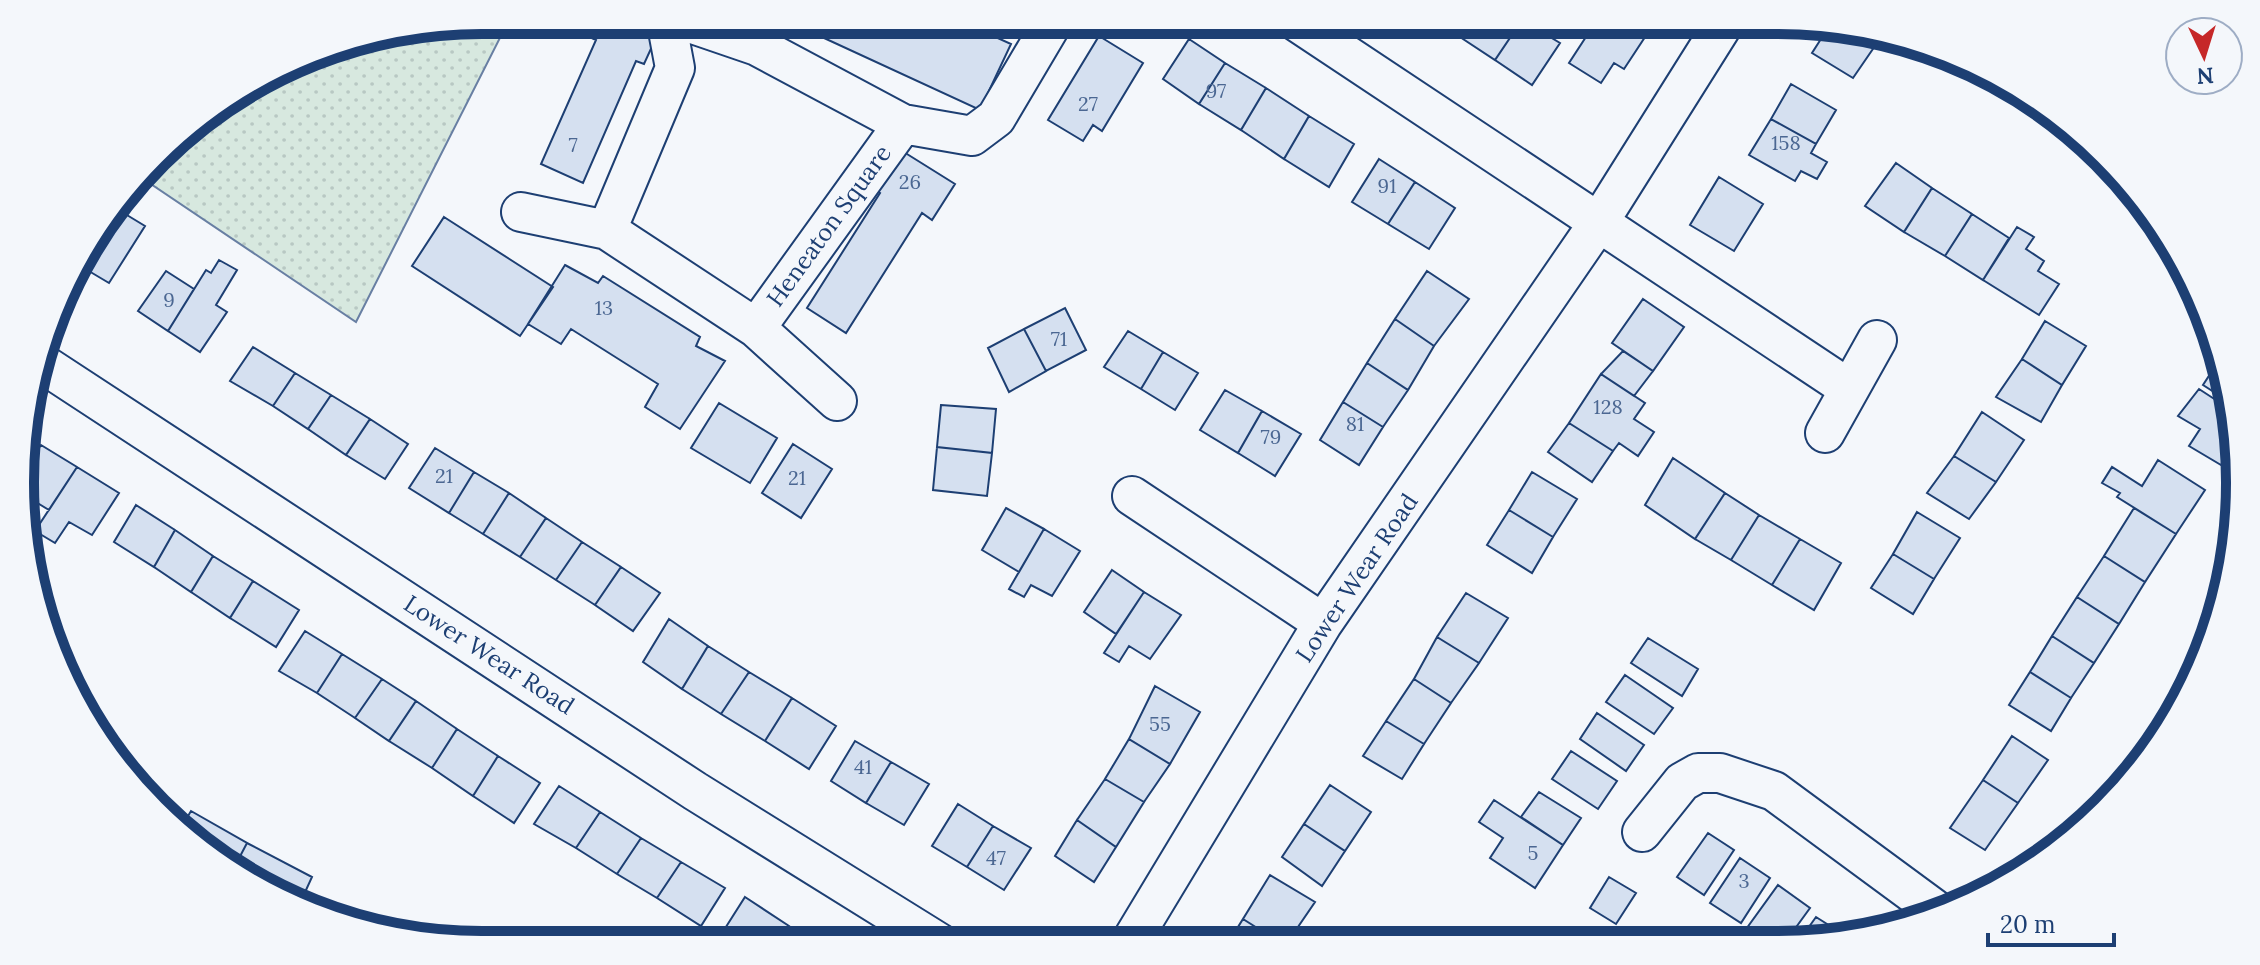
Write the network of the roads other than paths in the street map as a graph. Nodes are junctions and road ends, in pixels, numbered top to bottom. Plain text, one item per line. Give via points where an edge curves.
1 (669, 34) edge
2 (722, 34) edge
3 (1046, 34) edge
4 (1315, 34) edge
5 (1717, 34) edge
6 (903, 124) junction
7 (521, 212) dead end
8 (1599, 222) junction
9 (607, 230) junction
10 (756, 328) junction
11 (1877, 340) dead end
12 (49, 368) edge
13 (1848, 388) junction
14 (837, 401) dead end
15 (1825, 433) dead end
16 (1132, 496) dead end
17 (1323, 623) junction
18 (1642, 832) dead end
19 (1928, 905) edge
20 (920, 931) edge
21 (1137, 931) edge

1 - 9 street via 675,68
2 - 6 street, Heneaton Square via 757,46
3 - 6 street, Heneaton Square via 996,118 972,136
4 - 8 street
5 - 8 street, Lower Wear Road
6 - 10 street, Heneaton Square
7 - 9 street, Heneaton Square
8 - 13 street
8 - 17 street, Lower Wear Road
9 - 10 street, Heneaton Square
10 - 14 street, Heneaton Square
11 - 13 street
12 - 20 street, Lower Wear Road via 695,791
13 - 15 street
16 - 17 street
17 - 21 street, Lower Wear Road
18 - 19 street via 1682,782 1698,773 1720,773 1774,791

